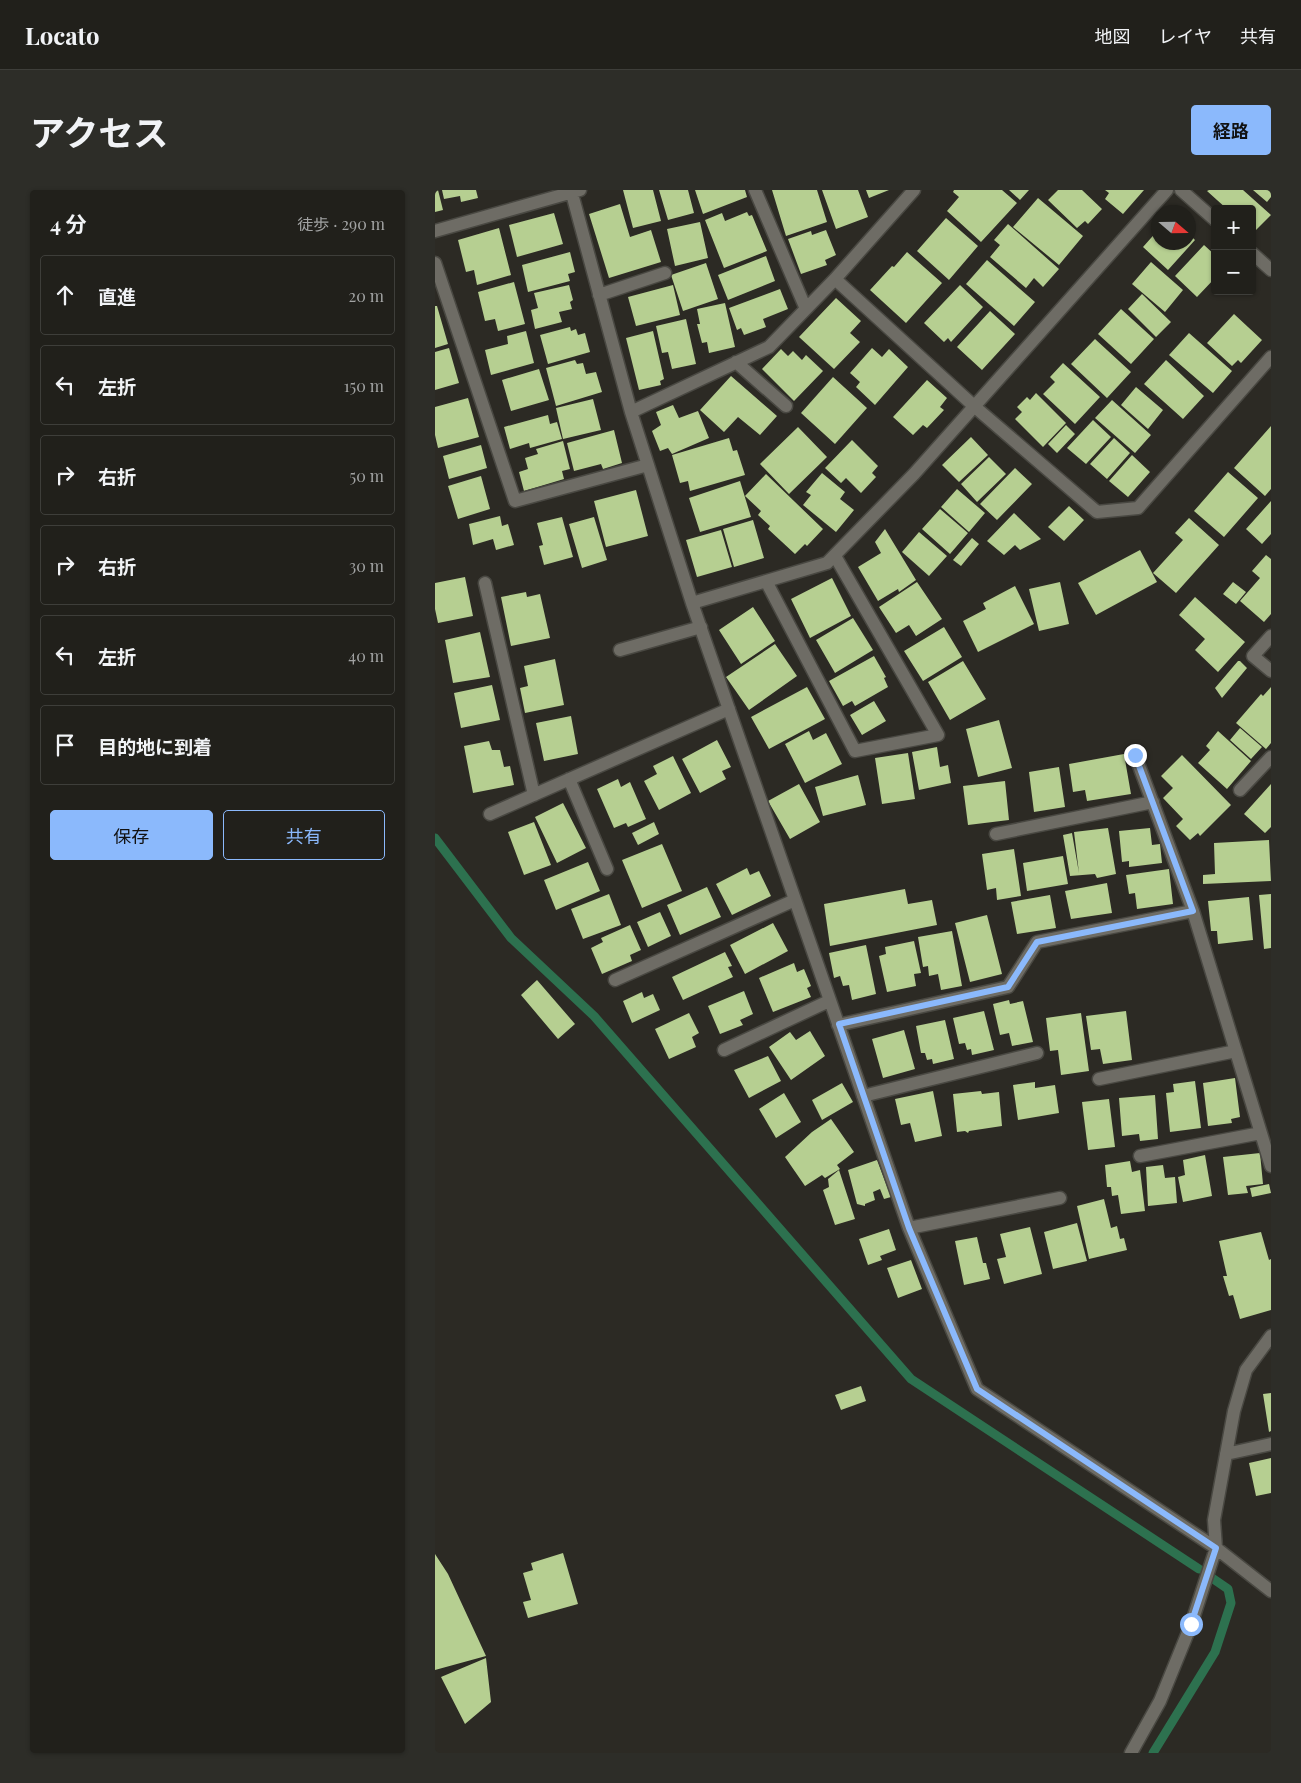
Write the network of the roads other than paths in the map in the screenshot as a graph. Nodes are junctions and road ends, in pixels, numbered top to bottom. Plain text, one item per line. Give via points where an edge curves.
1 (755, 190) edge
2 (914, 190) edge
3 (1167, 190) edge
4 (1181, 190) edge
5 (574, 191) edge
6 (1211, 216) edge
7 (435, 231) edge
8 (1256, 257) edge
9 (435, 264) edge
10 (1271, 270) edge
11 (665, 273) dead end
12 (835, 279) junction
13 (599, 295) junction
14 (806, 309) junction
15 (1271, 357) edge
16 (736, 362) junction
17 (786, 406) dead end
18 (975, 407) junction
19 (631, 412) junction
20 (648, 465) junction
21 (835, 556) junction
22 (766, 582) junction
23 (485, 583) dead end
24 (692, 603) junction
25 (701, 627) junction
26 (1271, 636) edge
27 (620, 650) dead end
28 (1271, 671) edge
29 (729, 709) junction
30 (1135, 755) dead end
31 (1271, 757) edge
32 (569, 779) junction
33 (1241, 790) dead end
34 (534, 794) junction
35 (1153, 802) junction
36 (490, 814) dead end
37 (997, 834) dead end
38 (607, 869) dead end
39 (795, 900) junction
40 (1193, 911) junction
41 (615, 980) dead end
42 (829, 1000) junction
43 (839, 1024) junction
44 (724, 1050) dead end
45 (1236, 1050) junction
46 (1037, 1053) dead end
47 (1099, 1079) dead end
48 (863, 1096) junction
49 (1261, 1132) junction
50 (1141, 1156) dead end
51 (1271, 1166) edge
52 (1060, 1198) dead end
53 (909, 1228) junction
54 (1271, 1336) edge
55 (1271, 1444) edge
56 (1226, 1454) junction
57 (1216, 1548) junction
58 (1268, 1584) edge
59 (1131, 1753) edge

1 - 14 street
2 - 12 street
3 - 18 street
4 - 6 street
5 - 7 street
5 - 13 street
8 - 10 street
9 - 20 street via 515,501
11 - 13 street
12 - 14 street
12 - 18 street
13 - 19 street
14 - 16 street via 769,347
15 - 18 street via 1138,508 1097,512
16 - 17 street
16 - 19 street
18 - 21 street
19 - 20 street
20 - 24 street
21 - 22 street via 827,564
21 - 22 street via 938,735 855,750
22 - 24 street
23 - 34 street
24 - 25 street
25 - 27 street
25 - 29 street
26 - 28 street via 1253,656
29 - 32 street
29 - 39 street
30 - 35 street
31 - 33 street
32 - 34 street
32 - 38 street
34 - 36 street
35 - 37 street
35 - 40 street
39 - 41 street
39 - 42 street
40 - 43 street via 1037,942 1008,987
40 - 45 street
42 - 43 street
42 - 44 street
43 - 48 street
45 - 47 street
45 - 49 street
46 - 48 street
48 - 53 street
49 - 50 street
49 - 51 street
52 - 53 street
53 - 57 street via 977,1389
54 - 56 street via 1246,1370
55 - 56 street
56 - 57 street via 1214,1520
57 - 58 street
57 - 59 street via 1191,1624 1160,1701

